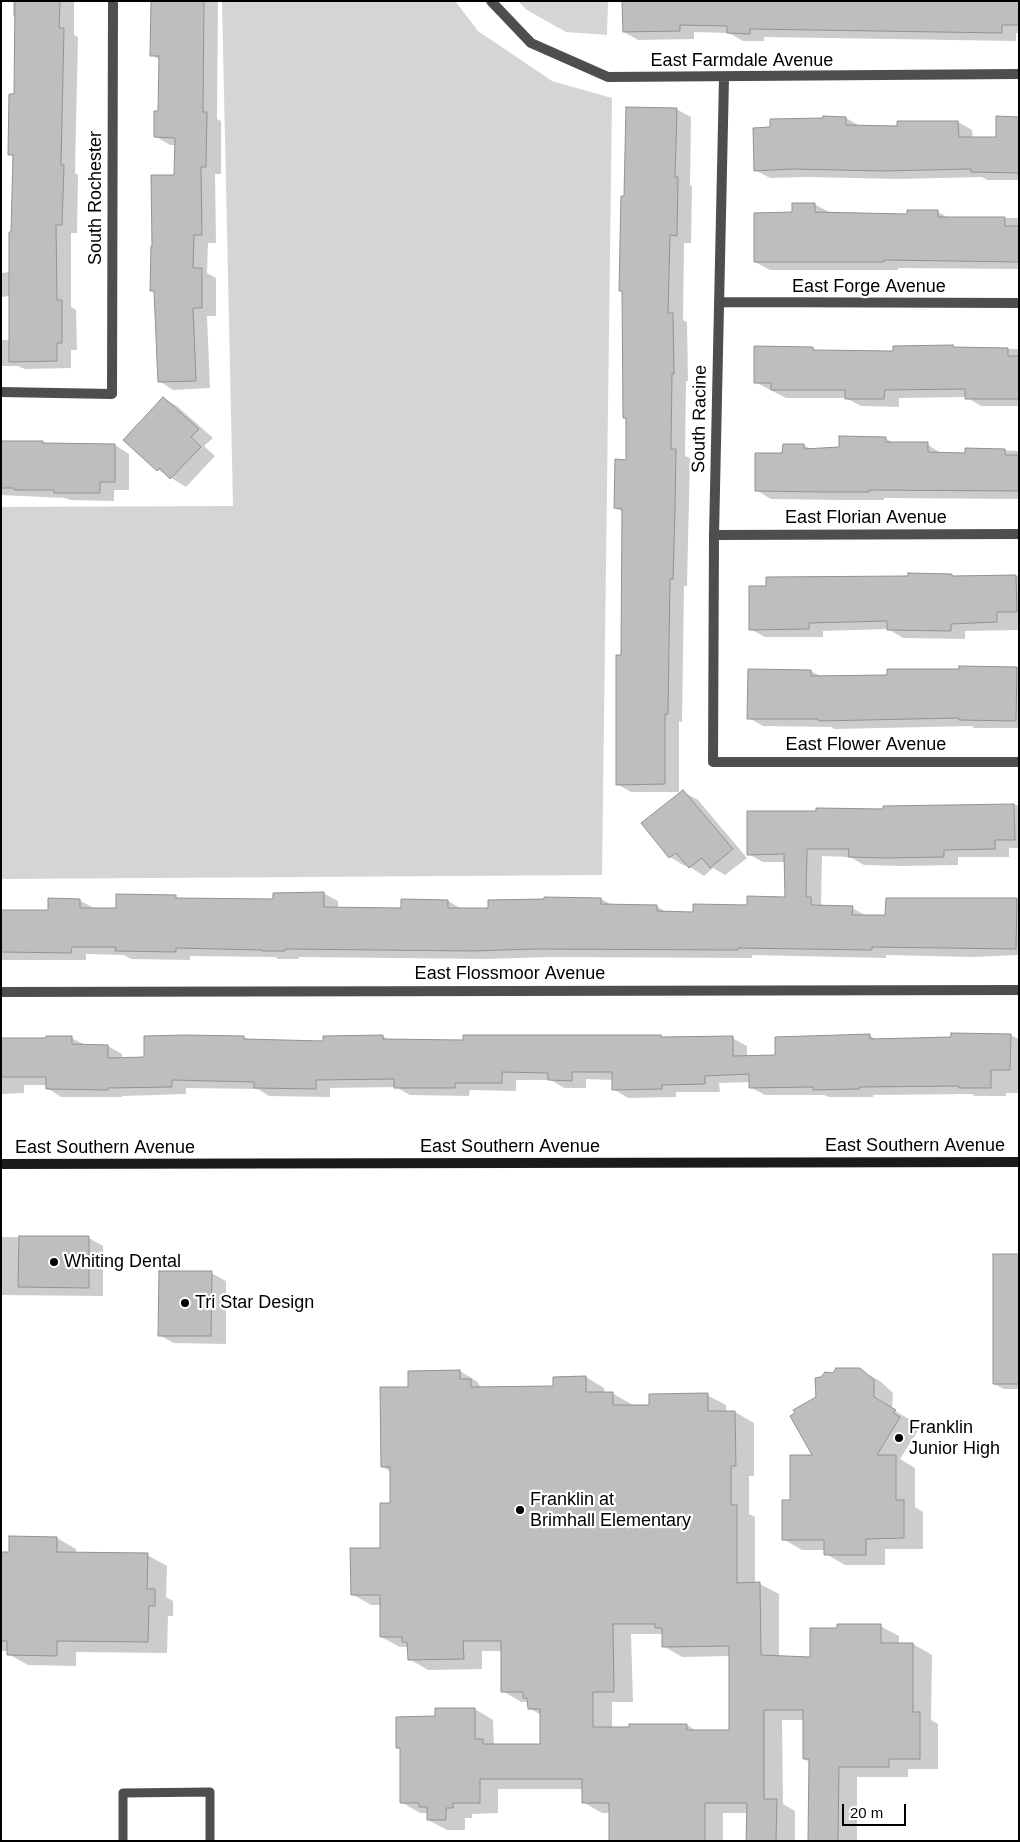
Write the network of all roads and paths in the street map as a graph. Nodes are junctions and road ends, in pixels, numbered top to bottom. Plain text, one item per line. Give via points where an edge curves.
1 (113, 1) edge
2 (490, 1) edge
3 (1019, 74) edge
4 (724, 78) junction
5 (719, 302) junction
6 (1019, 303) edge
7 (1, 392) edge
8 (1019, 534) edge
9 (714, 535) junction
10 (713, 762) joint
11 (1019, 762) edge
12 (1019, 990) edge
13 (1, 992) edge
14 (1019, 1162) edge
15 (1, 1164) edge
16 (123, 1841) edge
17 (210, 1841) edge

1 - 7 street, South Rochester via 112,394
2 - 4 street, East Farmdale Avenue via 531,43 608,77
3 - 4 street, East Farmdale Avenue
4 - 5 street, South Racine
5 - 6 street, East Forge Avenue
5 - 9 street, South Racine
8 - 9 street, East Florian Avenue
9 - 10 street, South Racine
10 - 11 street, East Flower Avenue
12 - 13 street, East Flossmoor Avenue
14 - 15 main road, East Southern Avenue
16 - 17 lane via 123,1793 210,1792

